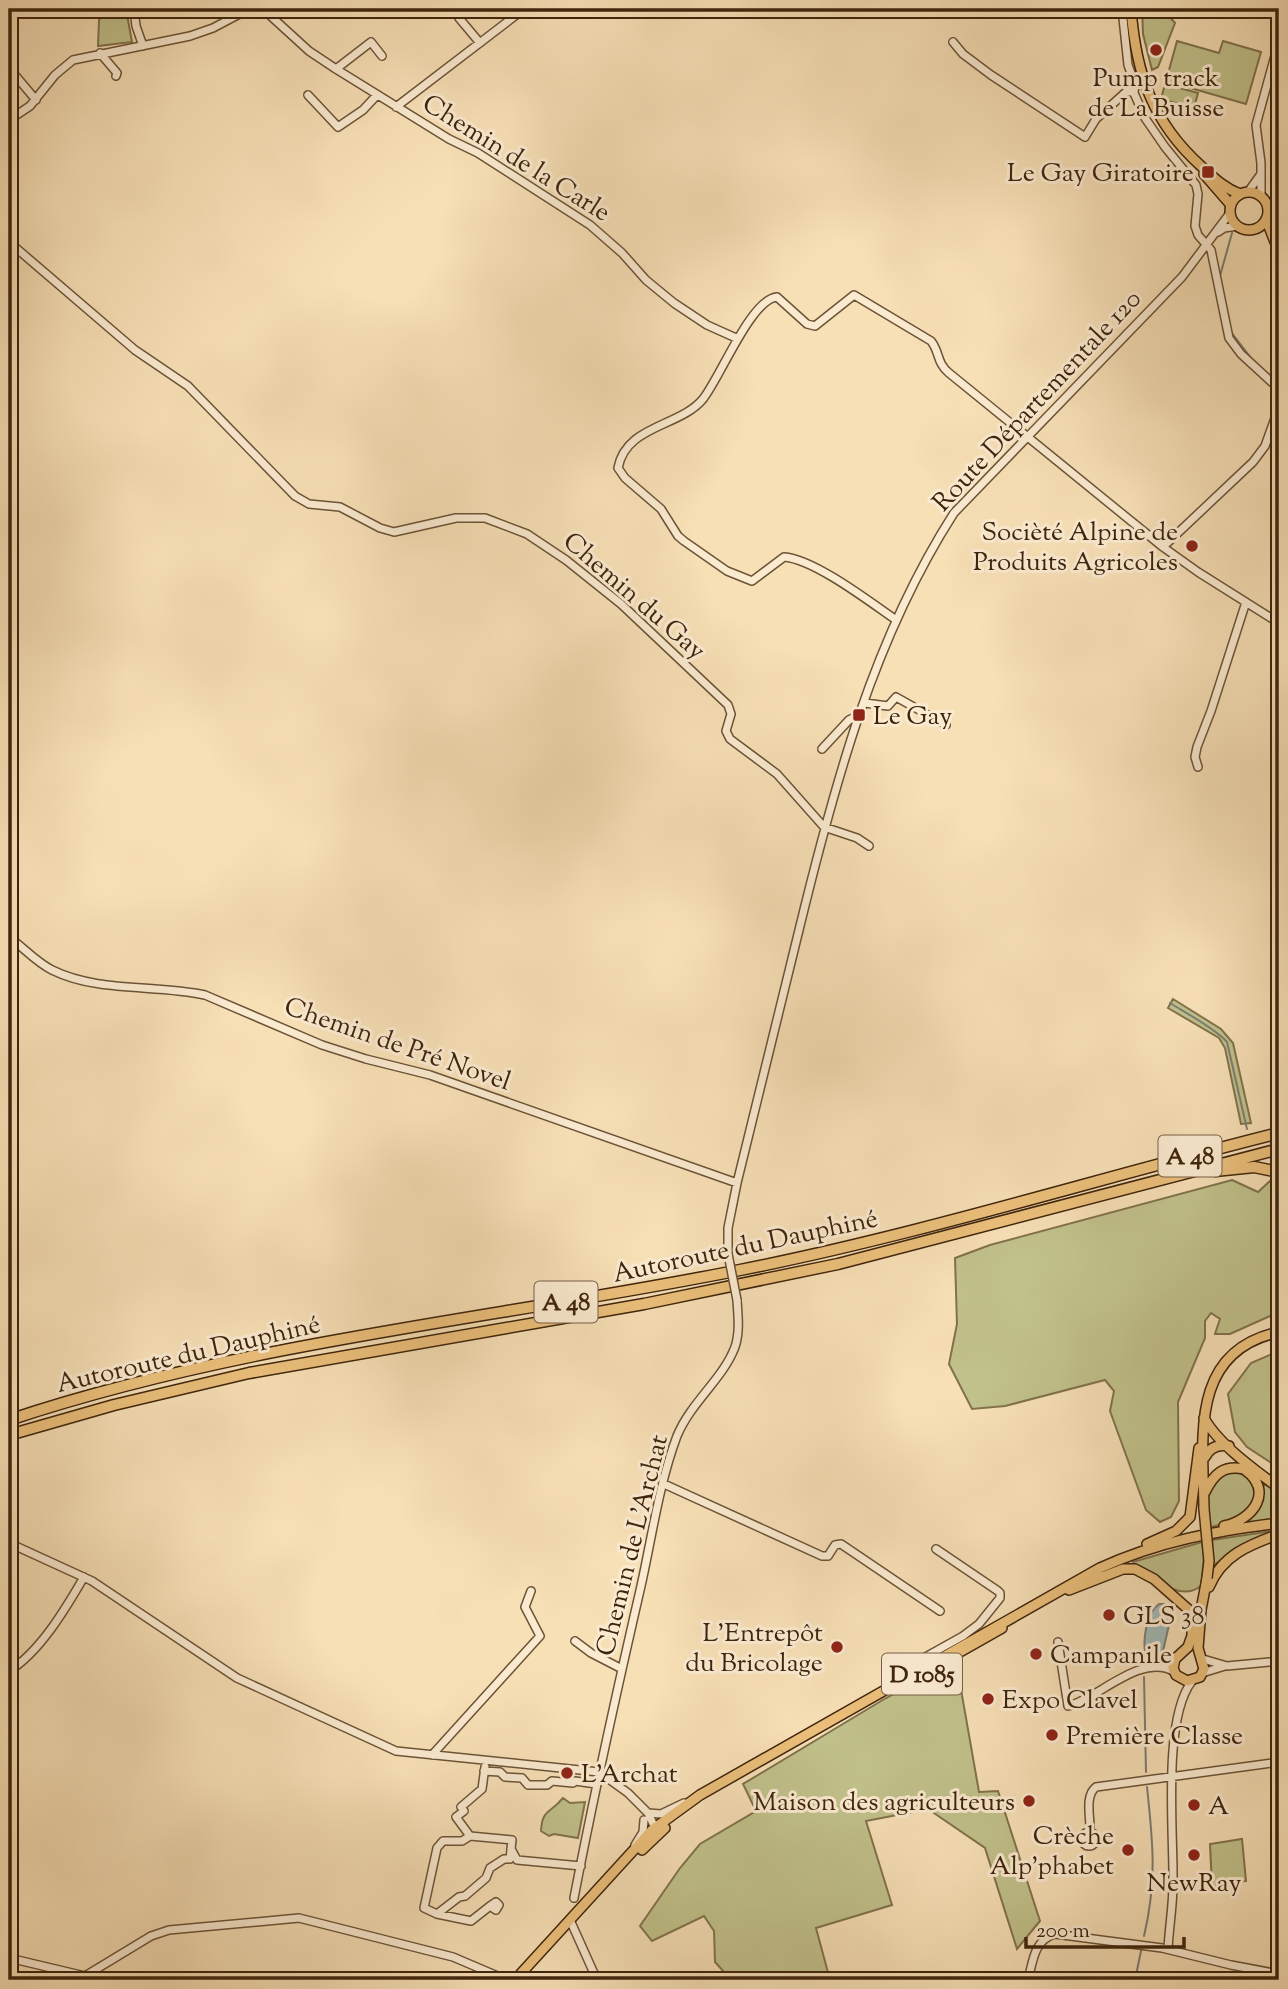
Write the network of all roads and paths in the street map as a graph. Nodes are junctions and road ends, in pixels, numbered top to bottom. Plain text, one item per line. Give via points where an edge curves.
1 (134, 9) edge
2 (249, 9) edge
3 (263, 9) edge
4 (471, 9) edge
5 (524, 9) edge
6 (1122, 9) edge
7 (1131, 9) edge
8 (1279, 41) edge
9 (953, 42) dead end
10 (480, 43) junction
11 (143, 46) junction
12 (100, 53) junction
13 (382, 56) dead end
14 (9, 68) edge
15 (336, 69) junction
16 (116, 76) dead end
17 (1134, 93) junction
18 (308, 95) dead end
19 (377, 95) junction
20 (36, 100) junction
21 (396, 107) junction
22 (9, 120) edge
23 (1196, 161) junction
24 (1261, 174) junction
25 (1244, 193) junction
26 (1261, 196) junction
27 (1230, 209) junction
28 (1266, 219) junction
29 (1238, 226) junction
30 (1253, 229) junction
31 (1210, 241) junction
32 (9, 242) edge
33 (1279, 252) edge
34 (736, 338) junction
35 (1279, 389) edge
36 (1279, 407) edge
37 (1027, 437) junction
38 (1163, 547) junction
39 (1245, 602) junction
40 (896, 620) junction
41 (1279, 623) edge
42 (864, 703) junction
43 (859, 717) junction
44 (946, 725) dead end
45 (822, 749) dead end
46 (1198, 767) dead end
47 (824, 827) junction
48 (869, 846) dead end
49 (802, 919) joint
50 (9, 937) edge
51 (1279, 1132) edge
52 (1279, 1149) edge
53 (1279, 1172) edge
54 (737, 1183) junction
55 (1143, 1185) junction
56 (1279, 1332) edge
57 (1204, 1418) junction
58 (9, 1420) edge
59 (9, 1436) edge
60 (1229, 1446) junction
61 (1204, 1459) junction
62 (664, 1483) junction
63 (1279, 1488) edge
64 (1204, 1494) junction
65 (1279, 1523) edge
66 (1279, 1531) edge
67 (1183, 1538) junction
68 (9, 1544) edge
69 (936, 1549) dead end
70 (1122, 1558) junction
71 (84, 1577) junction
72 (1072, 1585) junction
73 (531, 1591) dead end
74 (1201, 1608) junction
75 (940, 1611) dead end
76 (1192, 1634) junction
77 (575, 1641) dead end
78 (1058, 1642) dead end
79 (1181, 1653) junction
80 (1201, 1656) junction
81 (1279, 1661) edge
82 (1227, 1666) junction
83 (1148, 1668) junction
84 (622, 1669) junction
85 (9, 1671) edge
86 (914, 1672) junction
87 (1202, 1673) junction
88 (1176, 1674) junction
89 (1192, 1681) junction
90 (901, 1686) junction
91 (1183, 1694) junction
92 (432, 1755) junction
93 (485, 1760) junction
94 (1279, 1762) edge
95 (484, 1771) junction
96 (599, 1772) junction
97 (1172, 1778) junction
98 (597, 1784) junction
99 (700, 1795) junction
100 (651, 1824) junction
101 (1090, 1832) dead end
102 (470, 1836) junction
103 (511, 1849) junction
104 (580, 1866) junction
105 (574, 1898) dead end
106 (490, 1906) dead end
107 (437, 1914) junction
108 (571, 1923) junction
109 (1168, 1949) junction
110 (9, 1958) edge
111 (1279, 1974) edge
112 (507, 1980) edge
113 (515, 1980) edge
114 (523, 1980) edge
115 (597, 1980) edge
116 (1028, 1980) edge

1 - 11 street
2 - 11 street via 214,28
3 - 15 street, Chemin de la Carle
4 - 10 street via 460,18
5 - 10 street
6 - 17 street
7 - 23 main road via 1144,86 1164,123
8 - 24 street via 1256,125
9 - 17 street via 991,75 1085,137 1096,119 1127,91
10 - 21 street
11 - 12 street
12 - 16 street
12 - 20 street via 64,65
13 - 15 street via 371,42
14 - 20 street
15 - 19 street, Chemin de la Carle
17 - 31 street via 1165,148 1196,186 1195,226 1198,235
18 - 19 street via 338,127
19 - 21 street, Chemin de la Carle
20 - 22 street
21 - 34 street, Chemin de la Carle via 582,219 674,303
23 - 25 main road via 1222,185
23 - 27 main road
24 - 25 street
24 - 26 street
25 - 26 main road
25 - 27 main road
26 - 28 main road via 1267,204
27 - 29 main road
27 - 31 street, Route Départementale 120
28 - 30 main road
28 - 33 main road
29 - 30 main road
29 - 31 street via 1224,228
30 - 33 main road
31 - 35 street via 1229,338
31 - 37 street, Route Départementale 120 via 1182,277
32 - 47 street, Chemin du Gay via 135,350 188,386 295,496 309,504 340,507 394,532 456,518 504,524 566,560 621,604 726,702 732,714 726,728 728,737 777,774
34 - 37 street via 771,298 777,297 807,324 816,326 854,295 931,341 941,366
34 - 40 street via 699,403 634,441 618,467 662,509 678,536 727,571 752,581 784,557 792,557
36 - 38 street via 1265,446 1253,462
37 - 38 street
37 - 40 street, Route Départementale 120 via 954,513
38 - 39 street
39 - 41 street
39 - 46 street via 1197,747
40 - 42 street, Route Départementale 120
42 - 43 street, Route Départementale 120
42 - 44 street via 888,706 896,697
43 - 45 street via 849,720
43 - 47 street, Route Départementale 120
47 - 48 street
47 - 49 street, Route Départementale 120
49 - 54 street, Chemin de L'Archat
50 - 54 street, Chemin de Pré Novel via 52,970 71,977 101,985 205,995 322,1045 430,1075
51 - 58 highway, Autoroute du Dauphiné / A 48 via 819,1253 635,1290 251,1356 108,1390
52 - 55 highway, Autoroute du Dauphiné / A 48
53 - 55 highway via 1235,1168
54 - 62 street, Chemin de L'Archat, bridge via 727,1228 739,1326 734,1348 685,1419
55 - 59 highway, Autoroute du Dauphiné / A 48 via 812,1270 260,1370
56 - 57 main road via 1254,1340 1229,1359 1212,1383
57 - 60 main road
57 - 61 main road
57 - 70 main road via 1190,1517 1176,1531
60 - 61 main road via 1213,1447
60 - 63 main road
61 - 64 main road
62 - 75 street via 822,1556 841,1544
62 - 84 street, Chemin de L'Archat
64 - 67 main road via 1212,1478 1231,1467 1249,1473 1259,1492 1255,1507 1242,1519
64 - 74 main road, bridge via 1209,1560
65 - 67 main road, D 1085
66 - 72 main road, D 1085 via 1184,1544
66 - 74 main road via 1224,1561
67 - 70 main road, D 1085
68 - 71 street
69 - 86 street via 998,1591 1000,1598 979,1624 911,1665
70 - 72 main road, D 1085
71 - 85 street via 67,1607 24,1660
71 - 92 street via 237,1678 396,1751
72 - 76 main road via 1123,1569 1146,1573 1189,1610
72 - 86 main road, D 1085
72 - 90 main road, D 1085
73 - 92 street via 525,1607 540,1636
74 - 76 main road
74 - 80 main road
76 - 79 main road
77 - 84 street
78 - 83 street via 1068,1706
79 - 80 main road
79 - 83 street
79 - 88 main road via 1174,1664
80 - 82 street
80 - 87 main road
81 - 82 street
82 - 87 street
83 - 88 street via 1167,1668
84 - 96 street, Chemin de L'Archat
86 - 90 street
86 - 99 main road, D 1085
87 - 89 main road
88 - 89 main road
88 - 91 street
89 - 91 street
90 - 100 main road, D 1085 via 704,1800
91 - 97 street
92 - 93 street
93 - 95 street
93 - 96 street
94 - 97 street
95 - 98 street via 522,1778 528,1785 552,1781
95 - 102 street via 482,1789 456,1817
96 - 98 street, Chemin de L'Archat
96 - 100 street via 622,1788
97 - 101 street via 1096,1787 1088,1798
97 - 109 street via 1173,1889
98 - 104 street, Chemin de L'Archat
99 - 100 main road, D 1085
99 - 100 street via 661,1814
100 - 108 main road, D 1085
100 - 108 main road, D 1085
102 - 103 street via 512,1840
102 - 107 street via 443,1841 437,1848 424,1908
103 - 104 street via 517,1860
103 - 107 street via 510,1859 490,1868 486,1878
104 - 105 street, Chemin de L'Archat
106 - 107 street via 471,1921
108 - 113 main road, D 1085
108 - 114 main road, D 1085
108 - 115 street
109 - 111 street
109 - 116 street via 1051,1935 1038,1945
110 - 112 street via 85,1976 169,1930 299,1917 453,1957

